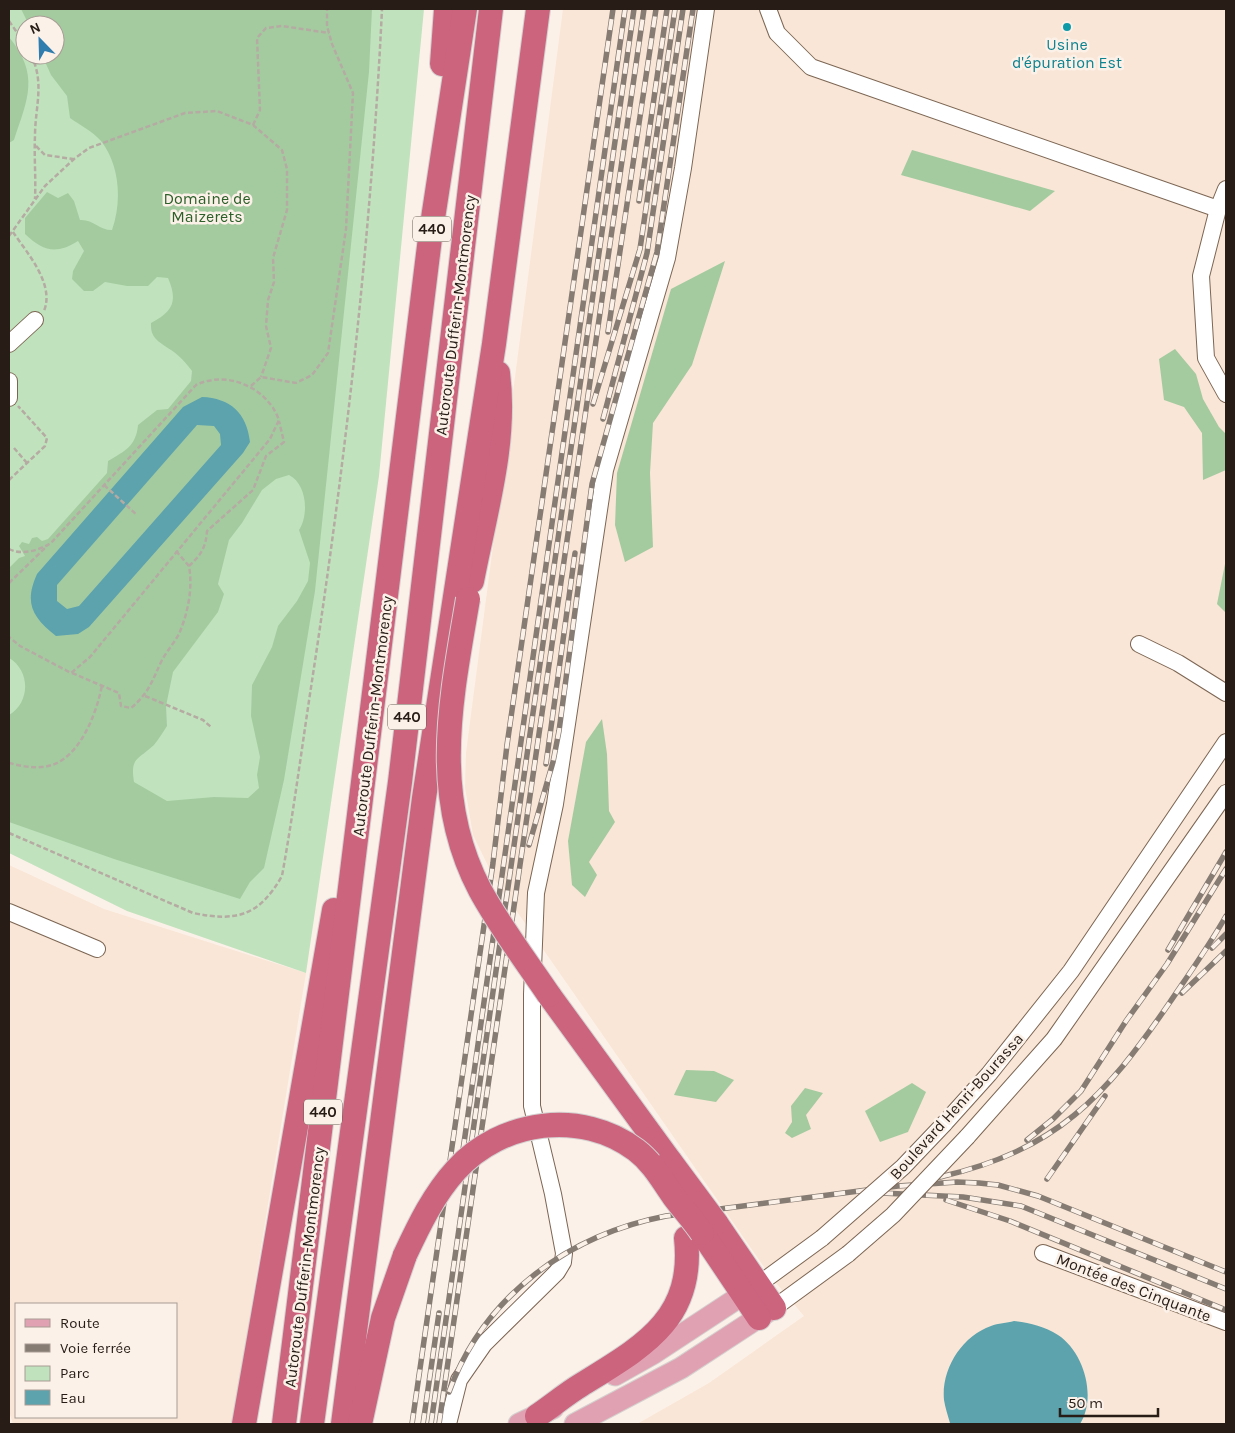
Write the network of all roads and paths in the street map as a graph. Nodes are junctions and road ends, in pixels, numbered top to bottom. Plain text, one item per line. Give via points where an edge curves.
1 (326, 9) edge
2 (382, 9) edge
3 (446, 9) edge
4 (464, 9) edge
5 (492, 9) edge
6 (538, 9) edge
7 (706, 9) edge
8 (768, 9) edge
9 (329, 33) junction
10 (36, 65) edge
11 (253, 125) junction
12 (36, 146) junction
13 (74, 158) junction
14 (1226, 189) edge
15 (35, 199) junction
16 (1218, 209) junction
17 (13, 232) junction
18 (9, 236) edge
19 (430, 238) junction
20 (34, 320) joint
21 (9, 344) edge
22 (494, 344) junction
23 (260, 376) junction
24 (9, 381) edge
25 (252, 386) junction
26 (1226, 394) edge
27 (9, 398) edge
28 (279, 420) junction
29 (14, 448) dead end
30 (27, 463) junction
31 (9, 480) edge
32 (104, 485) junction
33 (136, 515) dead end
34 (51, 543) junction
35 (9, 549) edge
36 (176, 551) junction
37 (14, 552) junction
38 (9, 553) edge
39 (190, 566) junction
40 (9, 583) edge
41 (9, 637) edge
42 (1140, 644) dead end
43 (71, 672) junction
44 (102, 685) junction
45 (1226, 693) edge
46 (145, 696) junction
47 (210, 727) dead end
48 (1226, 742) edge
49 (9, 763) edge
50 (1226, 793) edge
51 (362, 800) junction
52 (9, 833) edge
53 (9, 912) edge
54 (97, 949) dead end
55 (702, 1231) junction
56 (1043, 1253) dead end
57 (273, 1267) junction
58 (751, 1289) junction
59 (766, 1313) junction
60 (1226, 1322) edge
61 (528, 1420) edge
62 (244, 1424) edge
63 (256, 1424) edge
64 (284, 1424) edge
65 (312, 1424) edge
66 (343, 1424) edge
67 (360, 1424) edge
68 (448, 1424) edge
69 (575, 1424) edge

1 - 9 path
2 - 52 path via 376,125 354,370 329,568 282,876 258,907 235,917 215,917 193,913
3 - 19 highway
4 - 19 highway, Autoroute Dufferin-Montmorency / 440
5 - 65 highway, Autoroute Dufferin-Montmorency / 440 via 400,782
6 - 22 highway
7 - 68 street via 667,258 605,470 555,804 536,893 532,1106 553,1194 563,1262 557,1272 484,1344 459,1380
8 - 16 street via 776,33 811,66
9 - 11 path via 282,26 266,28 257,38 260,110
9 - 23 path via 337,60 353,93 346,229 328,353 312,374 296,382
10 - 12 path via 40,82
11 - 13 path via 217,111 185,112 102,143
11 - 23 path via 282,150 287,169 287,210 273,258 274,282 268,300 266,326 271,348
12 - 13 path via 45,155
12 - 15 path
13 - 15 path
14 - 16 street
15 - 17 path
16 - 26 street via 1201,276 1206,358
17 - 18 path
17 - 20 path via 43,281 47,304 44,313
19 - 51 highway, Autoroute Dufferin-Montmorency / 440
20 - 21 street
22 - 55 highway, bridge via 501,396 501,428 468,599 449,723 451,803 464,854 480,890
22 - 66 highway via 423,808
23 - 25 path
24 - 27 street
25 - 28 path via 276,411
25 - 32 path via 217,378 196,385
27 - 30 path via 47,438 45,446
28 - 36 path via 270,440
28 - 39 path via 284,442 266,456 253,490 207,531 206,544
29 - 30 path
30 - 31 path
32 - 33 path
32 - 34 path
34 - 37 path via 41,549
34 - 40 path
35 - 37 path
36 - 39 path
36 - 43 path via 90,657
37 - 38 path
39 - 46 path via 192,581 188,605 178,634
41 - 43 path
42 - 45 street
43 - 44 path
44 - 46 path via 119,694 121,706 131,708
44 - 49 path via 92,720 82,739 67,756 49,766 31,768
46 - 47 path via 203,720
48 - 58 street, Boulevard Henri-Bourassa, bridge via 1071,971 989,1074 903,1167 822,1238
50 - 59 street, Boulevard Henri-Bourassa, bridge via 1054,1039 893,1215 848,1254
51 - 57 highway via 332,918
51 - 64 highway, Autoroute Dufferin-Montmorency / 440
53 - 54 street
55 - 58 highway
55 - 61 highway via 685,1287 671,1314 640,1348
55 - 67 highway, bridge via 682,1216 675,1197 656,1169 620,1139 578,1126 551,1124 531,1126 493,1142 456,1170 437,1195 405,1254 383,1318
56 - 60 street, Montée des Cinquante
57 - 62 highway
57 - 63 highway
58 - 59 highway
58 - 61 main road, Boulevard Henri-Bourassa via 654,1353
59 - 69 main road, Boulevard Henri-Bourassa via 681,1368

